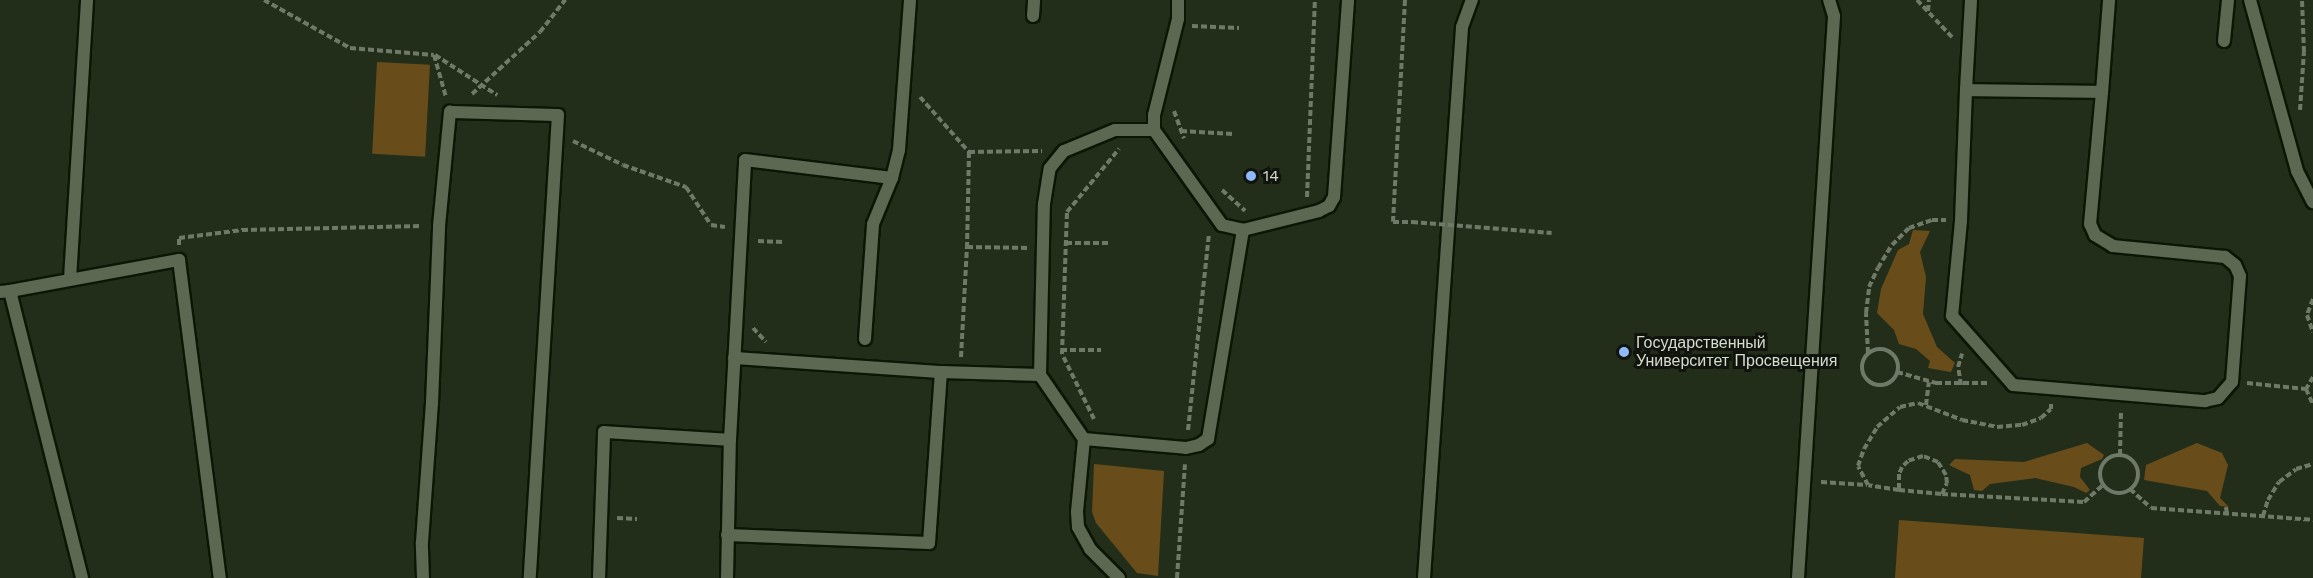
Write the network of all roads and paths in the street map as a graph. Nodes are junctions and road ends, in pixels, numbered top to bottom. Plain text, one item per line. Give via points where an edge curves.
1 (87, 0) edge
2 (264, 0) edge
3 (565, 0) edge
4 (910, 0) edge
5 (1034, 0) edge
6 (1178, 0) edge
7 (1316, 0) edge
8 (1348, 0) edge
9 (1405, 0) edge
10 (1472, 0) edge
11 (1829, 0) edge
12 (1917, 0) edge
13 (1929, 0) edge
14 (1971, 0) edge
15 (2109, 0) edge
16 (2228, 0) edge
17 (2250, 0) edge
18 (2302, 0) edge
19 (1928, 11) junction
20 (1033, 16) dead end
21 (1191, 17) dead end
22 (1190, 26) junction
23 (1239, 28) dead end
24 (1189, 33) dead end
25 (2224, 41) dead end
26 (1968, 47) junction
27 (434, 55) junction
28 (903, 78) junction
29 (482, 86) junction
30 (1966, 90) junction
31 (2102, 92) junction
32 (500, 97) dead end
33 (1173, 104) dead end
34 (450, 112) junction
35 (2299, 115) dead end
36 (1154, 130) junction
37 (1181, 131) junction
38 (557, 133) junction
39 (1233, 134) dead end
40 (1122, 145) dead end
41 (1190, 146) dead end
42 (1064, 151) junction
43 (969, 152) junction
44 (892, 178) junction
45 (1217, 185) dead end
46 (1304, 202) dead end
47 (2313, 202) edge
48 (1255, 213) dead end
49 (1961, 221) junction
50 (439, 226) junction
51 (1210, 227) dead end
52 (1243, 230) junction
53 (1552, 233) dead end
54 (740, 234) junction
55 (784, 242) dead end
56 (1066, 243) junction
57 (1109, 243) dead end
58 (967, 247) junction
59 (1044, 249) junction
60 (179, 260) junction
61 (70, 279) junction
62 (5, 291) edge
63 (2313, 299) edge
64 (751, 325) dead end
65 (2313, 332) edge
66 (865, 339) dead end
67 (1973, 340) junction
68 (771, 345) dead end
69 (1062, 349) junction
70 (1101, 350) dead end
71 (1868, 353) junction
72 (734, 358) junction
73 (950, 360) dead end
74 (1040, 369) junction
75 (941, 372) junction
76 (1897, 372) junction
77 (2313, 377) edge
78 (2007, 379) junction
79 (1929, 382) junction
80 (2232, 382) junction
81 (1961, 385) junction
82 (2052, 389) junction
83 (2306, 389) junction
84 (2122, 394) junction
85 (1926, 405) junction
86 (2313, 405) edge
87 (1101, 427) dead end
88 (1084, 439) junction
89 (730, 440) junction
90 (1186, 448) junction
91 (2120, 455) junction
92 (2313, 464) edge
93 (1804, 482) junction
94 (1868, 485) junction
95 (2103, 485) junction
96 (2130, 489) junction
97 (1899, 490) junction
98 (1942, 494) junction
99 (2226, 507) dead end
100 (2227, 514) junction
101 (2264, 516) junction
102 (2313, 520) edge
103 (727, 535) junction
104 (82, 578) edge
105 (220, 578) edge
106 (423, 578) edge
107 (530, 578) edge
108 (599, 578) edge
109 (727, 578) edge
110 (1119, 578) edge
111 (1177, 578) edge
112 (1424, 578) edge
113 (1798, 578) edge

1 - 61 lane
2 - 27 path via 350,48
3 - 29 path via 540,33
4 - 28 lane
5 - 20 lane
6 - 36 lane via 1178,19 1154,115
7 - 46 path via 1309,194
8 - 52 lane via 1334,198 1319,211
9 - 53 path, bridge via 1393,222
10 - 112 lane via 1462,27
11 - 93 lane via 1834,16
12 - 19 path
13 - 19 path
14 - 26 lane
15 - 31 lane
16 - 25 lane
17 - 47 lane via 2297,171
18 - 35 path via 2304,52
19 - 26 path via 1959,44
21 - 22 path
22 - 23 path
22 - 24 path
26 - 30 lane
27 - 29 path
27 - 34 path
28 - 43 path
28 - 44 lane via 899,150
29 - 32 path
29 - 34 path
30 - 31 lane
30 - 49 lane
31 - 80 lane via 2090,224 2095,235 2113,246 2225,257 2235,265 2240,276
33 - 37 path
34 - 38 lane via 558,116
34 - 50 lane
36 - 42 lane via 1114,130
36 - 52 lane via 1222,225
37 - 39 path
37 - 41 path
38 - 54 path via 623,165 686,187 711,225
38 - 107 lane
40 - 56 path via 1067,212
42 - 43 path
42 - 59 lane via 1050,168 1044,204
43 - 58 path
44 - 54 lane via 746,160
44 - 66 lane via 873,224
45 - 48 path via 1233,203
49 - 67 lane via 1952,316
49 - 71 path via 1932,220 1918,224 1892,245 1869,287
50 - 60 path via 242,230 179,238
50 - 106 lane
51 - 90 path
52 - 90 lane via 1208,439
54 - 55 path
54 - 72 lane
56 - 57 path
56 - 69 path
58 - 59 path
58 - 73 path via 961,361
59 - 74 lane
60 - 61 lane
60 - 105 lane
61 - 62 lane
62 - 104 lane
63 - 65 path via 2307,315
64 - 68 path
67 - 78 lane
67 - 81 path via 1958,367
69 - 70 path
69 - 74 path
69 - 87 path
71 - 76 path via 1878,349 1889,352 1896,360
71 - 76 path via 1862,369 1868,380 1885,384
72 - 75 lane
72 - 89 lane
74 - 75 lane
74 - 88 lane
75 - 103 lane via 929,543
76 - 79 path
77 - 83 path
78 - 81 path
78 - 82 lane via 2013,385
79 - 81 path
79 - 85 path
80 - 83 path
80 - 84 lane via 2218,398 2205,401
82 - 84 lane
82 - 85 path via 2048,413 2022,425 1980,425
83 - 86 path
84 - 91 path
85 - 94 path via 1900,407 1877,427 1858,466
88 - 90 lane
88 - 110 lane via 1078,527 1090,549
89 - 103 lane
89 - 108 lane via 604,432
90 - 111 path
91 - 95 path via 2105,459 2100,473
91 - 96 path via 2136,466 2138,479
92 - 101 path via 2296,469 2279,482
93 - 94 path
93 - 113 lane
94 - 97 path
95 - 96 path via 2118,493
95 - 98 path via 2084,502
96 - 100 path via 2151,508
97 - 98 path
97 - 98 path via 1902,466 1923,456 1944,468 1947,483
99 - 100 path
100 - 101 path
101 - 102 path
103 - 109 lane

